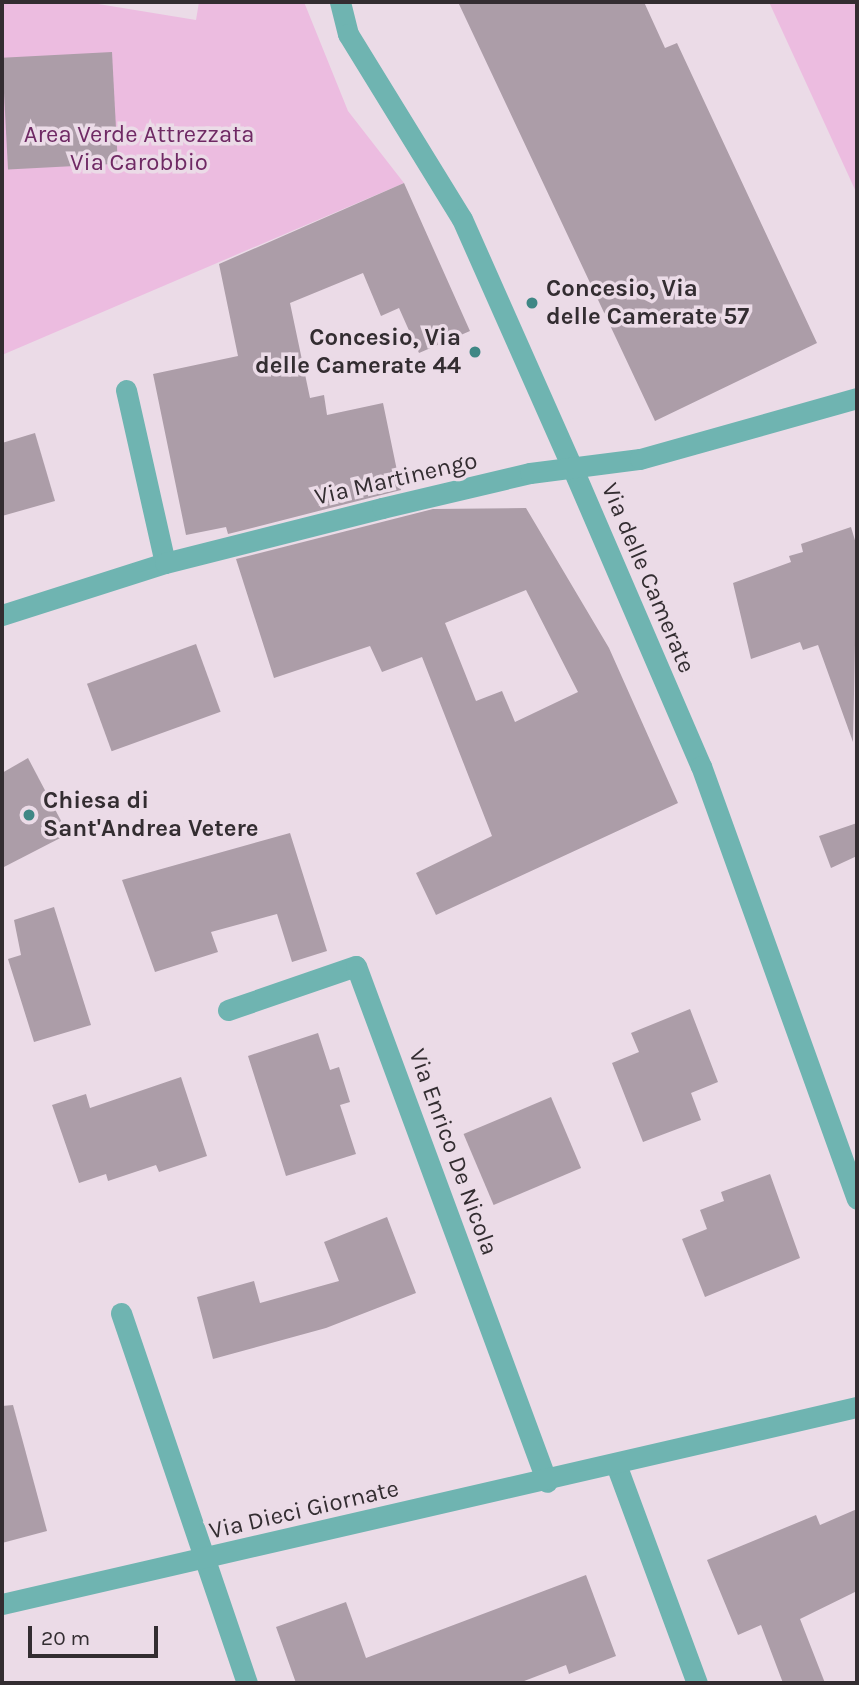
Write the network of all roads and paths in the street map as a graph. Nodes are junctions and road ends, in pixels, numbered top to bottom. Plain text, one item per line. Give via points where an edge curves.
1 (340, 2) edge
2 (126, 390) dead end
3 (857, 398) edge
4 (572, 467) junction
5 (165, 563) junction
6 (2, 615) edge
7 (229, 1010) dead end
8 (857, 1199) edge
9 (121, 1313) dead end
10 (857, 1406) edge
11 (617, 1467) junction
12 (547, 1482) junction
13 (205, 1559) junction
14 (2, 1604) edge
15 (247, 1683) edge
16 (697, 1683) edge

1 - 4 street, Via delle Camerate via 348,34 462,219
2 - 5 street
3 - 4 street, Via Martinengo via 640,459
4 - 5 street, Via Martinengo
4 - 8 street, Via delle Camerate via 701,766
5 - 6 street, Via Martinengo
7 - 12 street, Via Enrico De Nicola via 356,966
9 - 13 street
10 - 11 street, Via Dieci Giornate
11 - 12 street, Via Dieci Giornate
11 - 16 street
12 - 13 street, Via Dieci Giornate
13 - 14 street, Via Dieci Giornate
13 - 15 street

